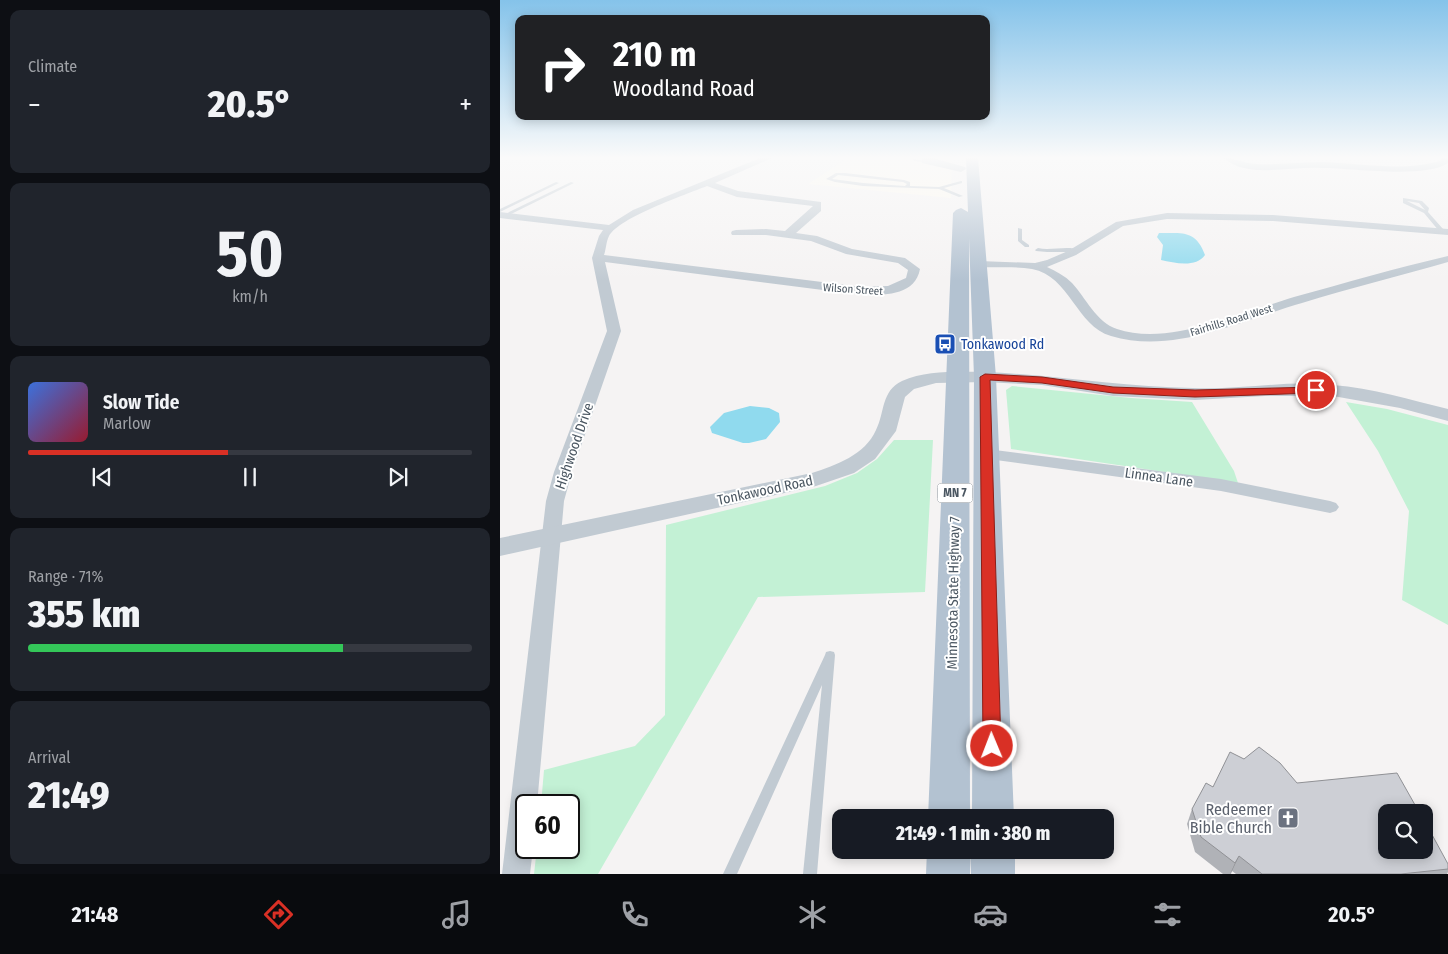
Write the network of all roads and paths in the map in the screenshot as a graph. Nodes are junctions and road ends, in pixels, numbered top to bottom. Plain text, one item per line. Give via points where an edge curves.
1 (531, 199) edge
2 (539, 199) edge
3 (665, 199) edge
4 (787, 199) edge
5 (959, 199) edge
6 (964, 199) edge
7 (1426, 212) dead end
8 (503, 216) edge
9 (611, 228) junction
10 (1020, 229) dead end
11 (1444, 231) edge
12 (736, 233) dead end
13 (788, 234) junction
14 (1027, 246) dead end
15 (1038, 250) dead end
16 (1077, 250) junction
17 (598, 258) junction
18 (1448, 259) edge
19 (979, 264) junction
20 (1035, 266) junction
21 (956, 377) junction
22 (985, 377) junction
23 (1448, 415) edge
24 (987, 454) junction
25 (1330, 507) dead end
26 (551, 536) junction
27 (500, 547) edge
28 (949, 809) edge
29 (992, 809) edge
30 (949, 859) edge
31 (993, 859) edge
32 (516, 874) edge
33 (730, 874) edge
34 (810, 874) edge
35 (948, 874) edge
36 (993, 874) edge

1 - 8 lane
2 - 8 lane
3 - 9 street
4 - 13 street via 818,204 818,209
5 - 21 main road, Minnesota State Highway 7 / MN 7
6 - 19 main road, MN 7
7 - 11 lane
8 - 9 street
9 - 17 street, Highwood Drive via 604,236
10 - 14 lane via 1020,241
11 - 16 street via 1273,218 1167,216 1120,224
12 - 13 street, Wilson Street
13 - 17 street, Wilson Street via 824,240 850,252 901,260 914,269 912,279 890,291 862,291
15 - 16 lane
16 - 20 street
17 - 26 street, Highwood Drive via 614,331 563,472 555,501
18 - 20 street, Fairhills Road West via 1293,301 1198,331 1150,336 1123,335 1104,328 1067,285
19 - 20 street
19 - 22 main road, MN 7
21 - 22 street, Tonkawood Road
21 - 26 street, Tonkawood Road via 924,380 902,389 893,401 886,431 875,447 859,461 834,473
21 - 28 main road, Minnesota State Highway 7 / MN 7
22 - 23 street, Tonkawood Road via 1042,380 1113,390 1195,394 1333,390
22 - 24 main road, MN 7
24 - 25 street, Linnea Lane via 1221,486
24 - 29 main road, MN 7
26 - 27 street, Tonkawood Road
26 - 32 street, Highwood Drive
30 - 35 main road
31 - 36 main road
33 - 34 lane via 830,655

